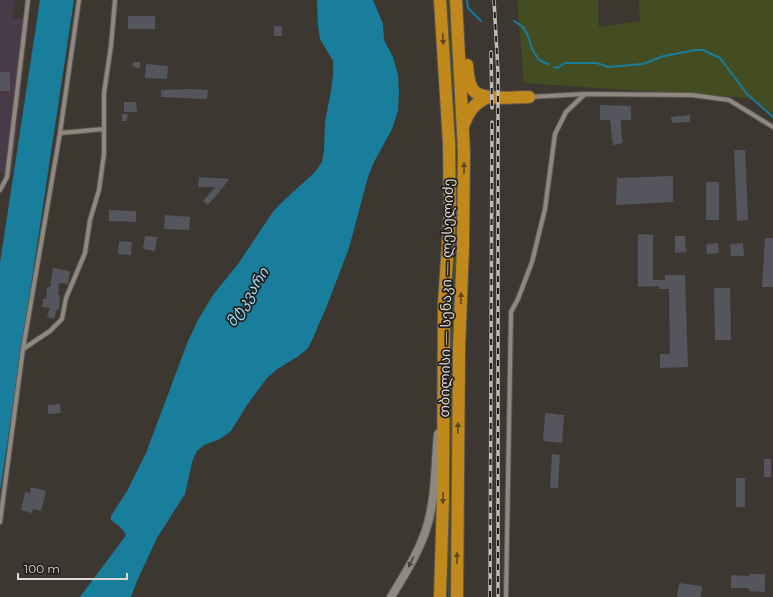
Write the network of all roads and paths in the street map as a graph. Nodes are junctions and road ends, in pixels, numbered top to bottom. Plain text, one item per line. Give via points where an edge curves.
1 (28, 0) edge
2 (79, 0) edge
3 (115, 0) edge
4 (440, 0) edge
5 (456, 0) edge
6 (459, 36) junction
7 (585, 94) junction
8 (529, 96) joint
9 (488, 97) junction
10 (463, 127) junction
11 (773, 127) edge
12 (104, 129) junction
13 (60, 133) junction
14 (0, 190) edge
15 (23, 349) junction
16 (444, 389) junction
17 (0, 522) edge
18 (391, 597) edge
19 (440, 597) edge
20 (457, 597) edge
21 (506, 597) edge

1 - 14 street via 7,177
2 - 13 street
3 - 12 street via 104,93
4 -> 16 highway, თბილისი — სენაკი — ლესელიძე via 449,143 450,206 444,304
5 - 6 highway, თბილისი — სენაკი — ლესელიძე
6 - 9 highway via 466,50 471,87 475,92
6 - 10 highway, თბილისი — სენაკი — ლესელიძე
7 - 8 street
7 - 11 street via 692,95 729,100
7 - 21 street via 566,112 555,134 545,209 532,262 511,312
8 - 9 highway
9 - 10 highway via 472,106
20 -> 10 highway, თბილისი — სენაკი — ლესელიძე
12 - 13 street
12 - 15 street via 104,154 99,190 90,220 85,253 66,298 62,319 50,331
13 - 15 street
15 - 17 street
16 -> 18 main road via 428,523 410,565
16 -> 19 highway, თბილისი — სენაკი — ლესელიძე

